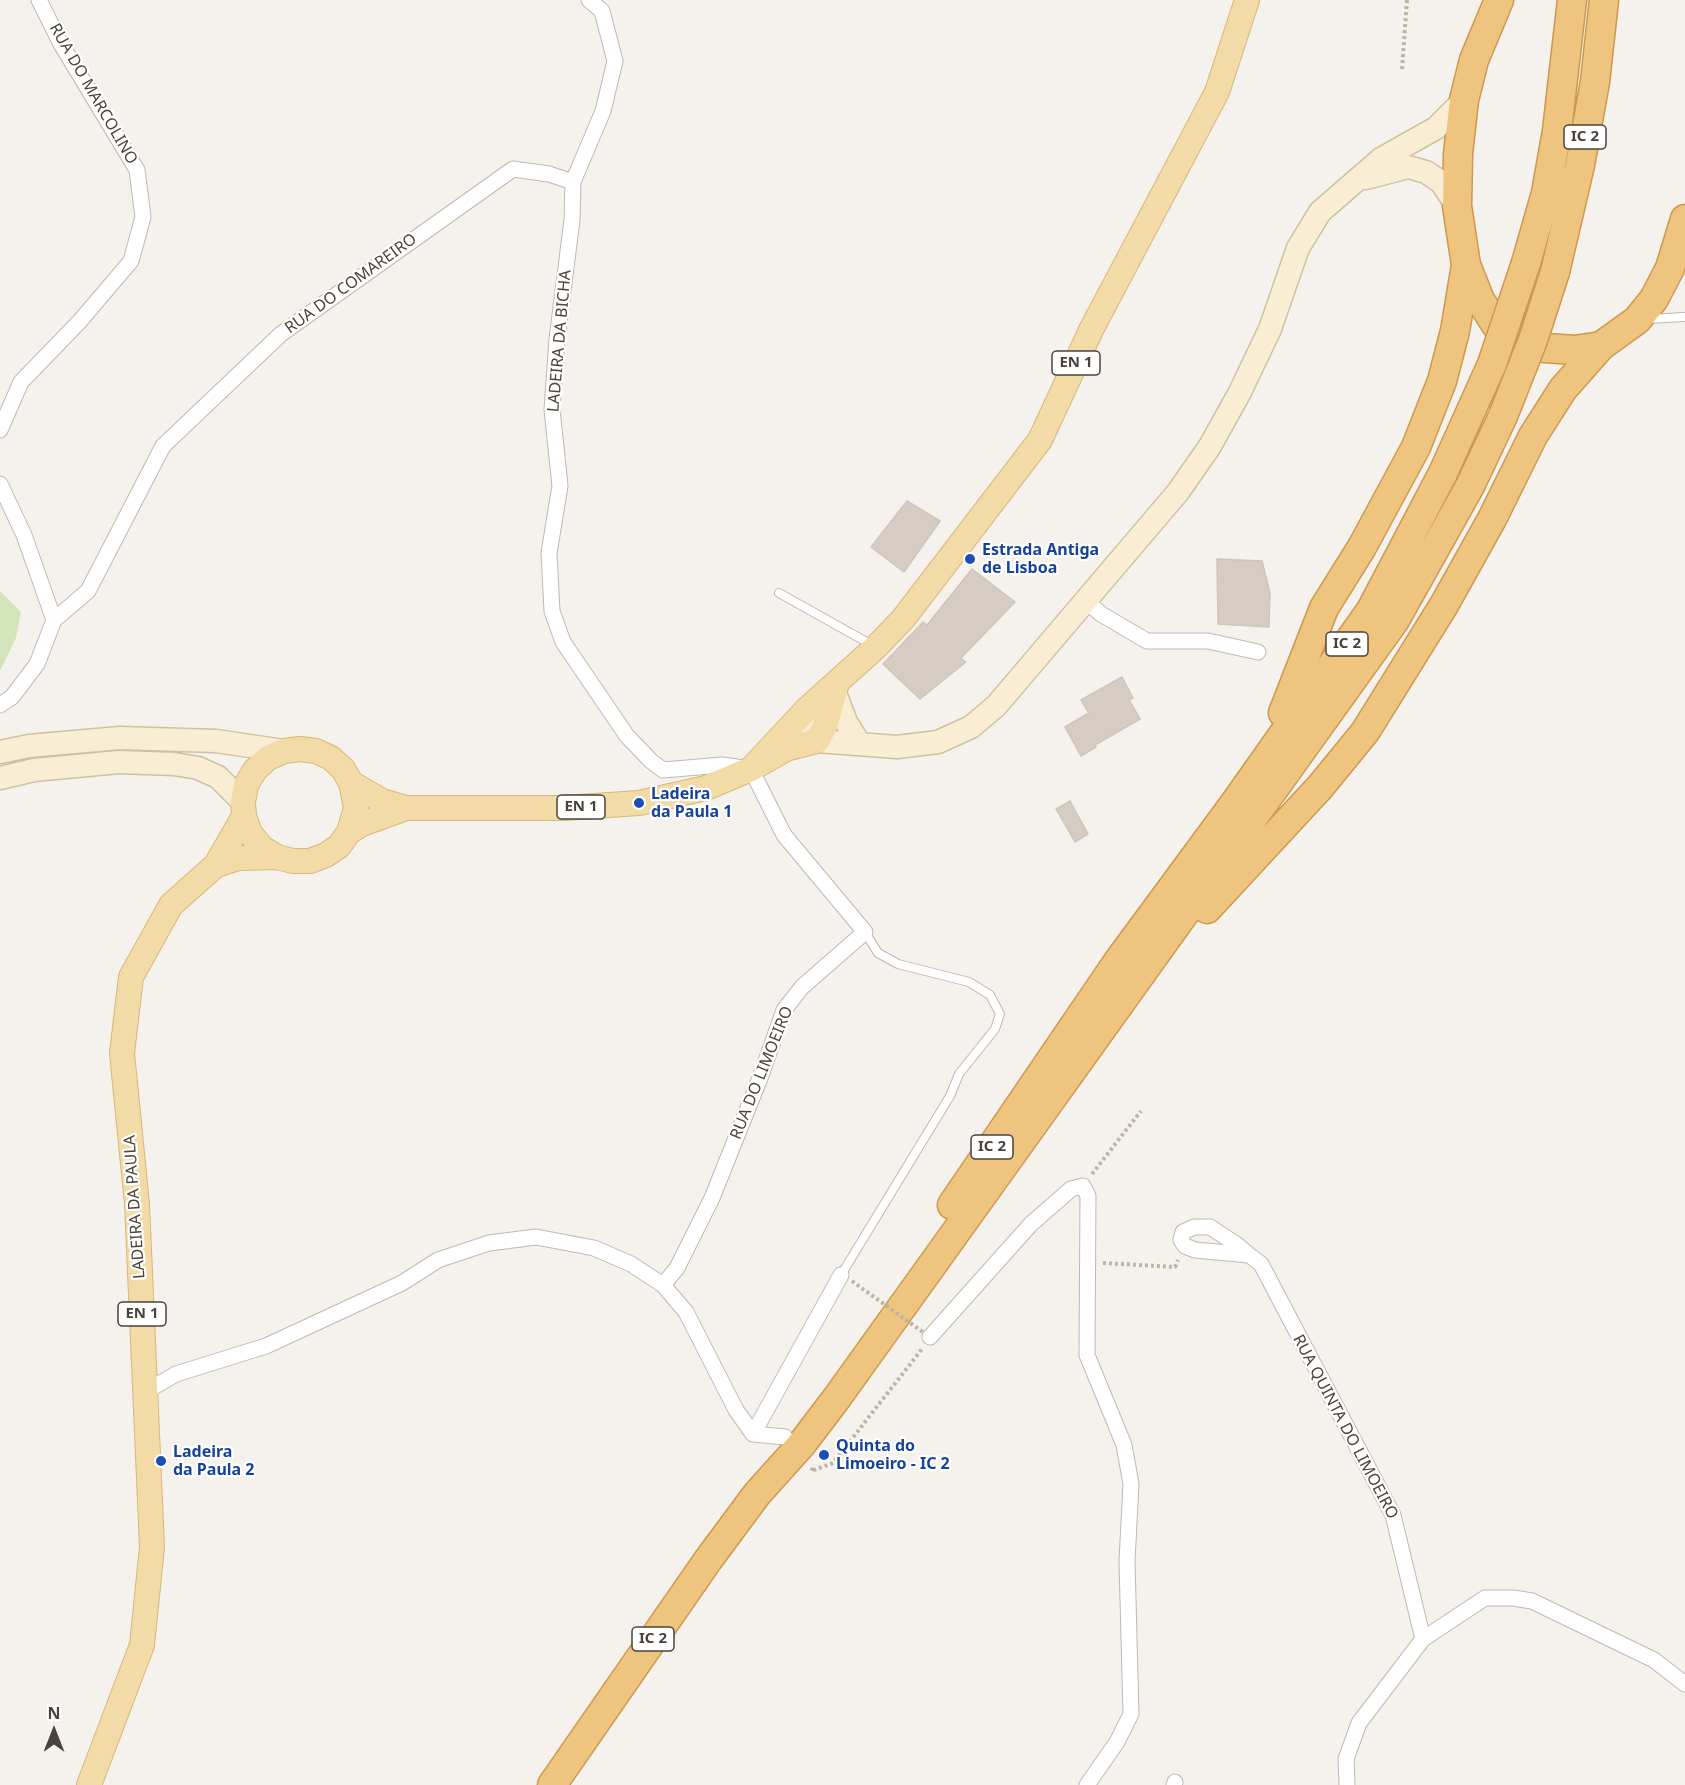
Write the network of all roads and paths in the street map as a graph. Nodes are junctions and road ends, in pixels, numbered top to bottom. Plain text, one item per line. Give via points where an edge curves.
1 (39, 0) edge
2 (589, 0) edge
3 (1247, 0) edge
4 (1407, 0) edge
5 (1499, 0) edge
6 (1572, 0) edge
7 (1604, 0) edge
8 (1402, 69) dead end
9 (1464, 100) junction
10 (573, 182) junction
11 (1351, 184) junction
12 (1458, 206) junction
13 (1684, 227) edge
14 (1466, 265) junction
15 (1685, 317) edge
16 (1636, 320) junction
17 (1602, 346) junction
18 (0, 430) edge
19 (0, 484) edge
20 (779, 593) dead end
21 (1086, 602) junction
22 (54, 620) junction
23 (876, 647) junction
24 (1258, 652) dead end
25 (836, 688) junction
26 (0, 705) edge
27 (806, 710) junction
28 (817, 741) junction
29 (859, 743) junction
30 (284, 751) junction
31 (0, 752) edge
32 (751, 769) junction
33 (0, 778) edge
34 (351, 783) junction
35 (1234, 804) junction
36 (406, 808) junction
37 (243, 809) junction
38 (349, 832) junction
39 (277, 857) junction
40 (216, 865) junction
41 (865, 932) junction
42 (1160, 950) junction
43 (1141, 1111) dead end
44 (1083, 1186) junction
45 (1249, 1254) junction
46 (1088, 1263) junction
47 (1175, 1267) dead end
48 (846, 1278) junction
49 (663, 1285) junction
50 (927, 1335) junction
51 (145, 1392) junction
52 (753, 1434) junction
53 (785, 1437) junction
54 (817, 1463) dead end
55 (757, 1494) junction
56 (1423, 1639) junction
57 (1685, 1684) edge
58 (89, 1785) edge
59 (552, 1785) edge
60 (1087, 1785) edge
61 (1347, 1785) edge

1 - 18 street, RUA DO MARCOLINO via 137,170 143,216 131,261 21,382
2 - 10 street via 602,11 615,61 603,111
3 - 23 main road, EN 1 via 1217,92 1092,328 1040,440 903,619
4 - 8 path
5 - 9 highway via 1474,60
6 - 35 highway, IC 2, bridge via 1546,193 1492,364 1443,473 1371,610
7 - 42 highway, IC 2, bridge via 1595,82 1555,272 1503,416 1470,486 1395,620
9 - 11 street via 1436,128 1381,159
9 - 12 highway
10 - 22 street, RUA DO COMAREIRO via 513,169 281,334 164,446 88,591
10 - 32 street, LADEIRA DA BICHA via 552,409 560,486 549,554 552,611 563,642 627,735 651,761 663,770 722,765
11 - 12 street via 1408,167 1441,182
11 - 21 street via 1320,212 1299,248 1270,329 1210,446 1178,492
12 - 14 highway
13 - 16 highway via 1670,268 1653,300
14 - 17 highway via 1480,300 1496,325 1518,342 1575,350
14 - 35 highway via 1443,381 1416,447 1324,608 1297,682
15 - 16 lane
16 - 17 highway
17 - 42 highway via 1563,389 1533,436 1444,605 1365,732 1218,898
19 - 22 street via 24,535
20 - 23 lane
21 - 24 street via 1146,640 1208,642
21 - 29 street via 996,706 971,727 938,742 897,747
22 - 26 street via 37,664 12,697
23 - 25 main road, EN 1
25 - 27 main road, EN 1
25 - 28 main road
25 - 29 street via 846,722
27 - 28 street via 810,731
27 - 32 main road, EN 1
28 - 29 street
28 - 32 main road, EN 1 via 786,749
30 - 31 street via 216,741 120,738
30 - 34 main road via 308,750 331,758
30 - 37 main road via 255,770 246,785
32 - 36 main road, EN 1 via 706,788 639,803 564,808
32 - 41 street via 784,835
33 - 37 street via 34,770 119,762 174,764 218,777
34 - 36 main road, EN 1 via 382,801
34 - 38 main road via 356,808
35 - 53 highway, IC 2 via 1119,960 970,1180
36 - 38 main road, EN 1
37 - 39 main road via 250,833 261,848
37 - 40 main road, EN 1
38 - 39 main road via 326,855 302,861
39 - 40 main road, EN 1 via 238,858
40 - 51 main road, LADEIRA DA PAULA / EN 1 via 171,905 131,977 122,1053 137,1204
41 - 48 lane via 878,953 898,964 969,982 990,995 1000,1014 994,1029 959,1074
41 - 49 street, RUA DO LIMOEIRO via 802,987 784,1010 712,1198
42 - 55 highway, IC 2 via 808,1436
43 - 44 path
44 - 46 street via 1088,1196
44 - 50 street via 1071,1189 1031,1224
45 - 45 street, RUA QUINTA DO LIMOEIRO via 1210,1227 1183,1232 1181,1240 1195,1250
45 - 56 street, RUA QUINTA DO LIMOEIRO via 1261,1264 1393,1515
46 - 47 path
46 - 60 street via 1087,1354 1124,1445 1131,1484 1127,1561 1131,1714
48 - 50 path, bridge
48 - 52 street
49 - 51 street via 631,1264 594,1248 536,1238 489,1242 438,1260 402,1283 266,1346 176,1374
49 - 52 street via 686,1312 736,1410
50 - 54 path via 833,1463 811,1471
51 - 58 main road, LADEIRA DA PAULA / EN 1 via 152,1547 142,1645
52 - 53 street
53 - 55 highway, IC 2
55 - 59 highway, IC 2
56 - 57 street via 1485,1598 1532,1601 1654,1660
56 - 61 street via 1359,1723 1346,1759

